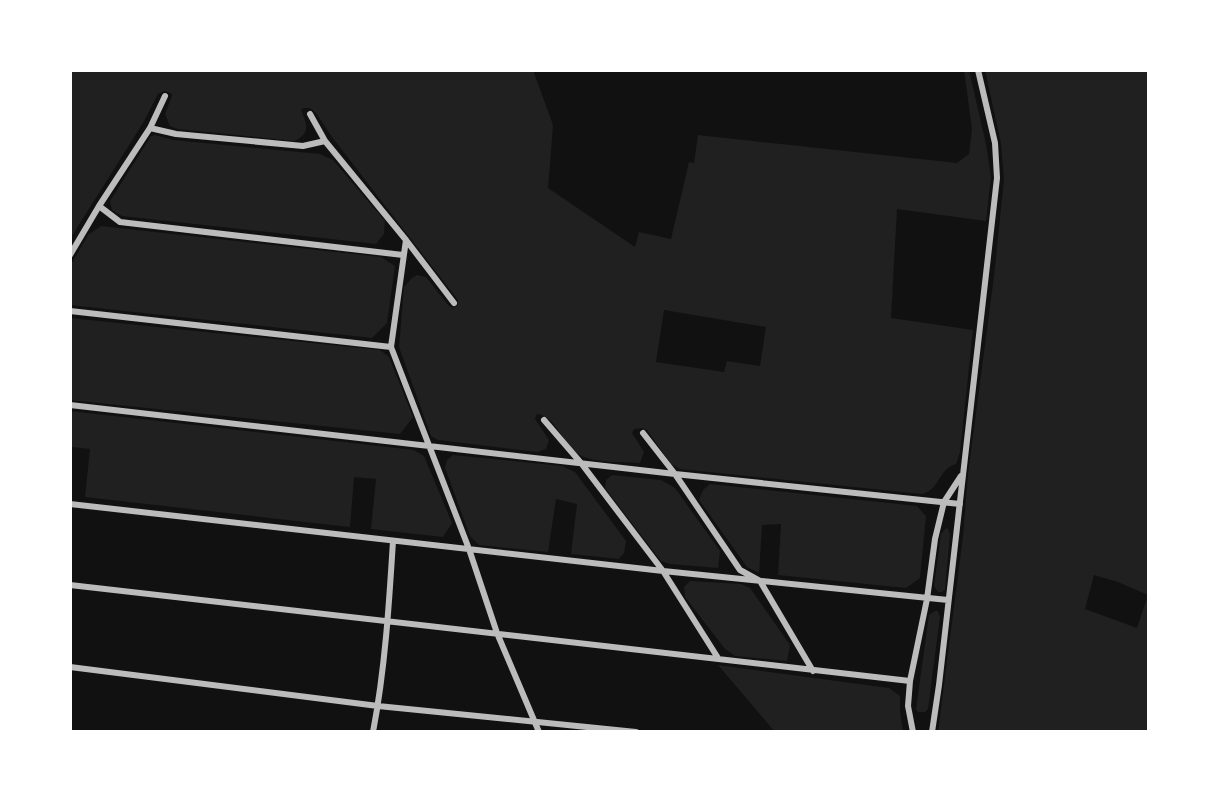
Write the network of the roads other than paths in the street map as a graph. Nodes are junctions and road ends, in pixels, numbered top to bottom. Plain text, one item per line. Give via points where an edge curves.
1 (978, 70) edge
2 (165, 96) dead end
3 (310, 114) dead end
4 (150, 128) junction
5 (325, 141) junction
6 (99, 206) junction
7 (406, 240) junction
8 (403, 254) junction
9 (70, 255) edge
10 (454, 303) dead end
11 (70, 311) edge
12 (391, 347) junction
13 (70, 405) edge
14 (544, 420) dead end
15 (643, 433) dead end
16 (429, 446) junction
17 (581, 463) junction
18 (675, 474) junction
19 (962, 474) junction
20 (944, 502) junction
21 (70, 504) edge
22 (960, 504) junction
23 (393, 541) junction
24 (469, 549) junction
25 (663, 571) junction
26 (760, 582) junction
27 (70, 585) edge
28 (927, 599) junction
29 (948, 600) junction
30 (388, 622) junction
31 (497, 634) junction
32 (718, 658) junction
33 (70, 667) edge
34 (813, 671) junction
35 (910, 681) junction
36 (378, 706) junction
37 (536, 722) junction
38 (373, 732) edge
39 (539, 732) edge
40 (636, 732) edge
41 (913, 732) edge
42 (932, 732) edge

1 - 19 street via 998,178
2 - 4 street
3 - 5 street
4 - 5 street via 303,146
4 - 6 street
5 - 7 street
6 - 8 street via 120,222
6 - 9 street
7 - 8 street
7 - 10 street
8 - 12 street
11 - 12 street
12 - 16 street
13 - 16 street
14 - 17 street
15 - 18 street
16 - 17 street
16 - 24 street
17 - 18 street
17 - 25 street
18 - 20 street
18 - 26 street via 740,570
19 - 20 street
19 - 22 street
20 - 22 street
20 - 28 street
21 - 23 street
22 - 29 street
23 - 24 street
23 - 30 street
24 - 25 street
24 - 31 street
25 - 26 street
25 - 32 street
26 - 28 street
26 - 34 street
27 - 30 street
28 - 29 street
28 - 35 street
29 - 42 street
30 - 31 street
30 - 36 street
31 - 32 street
31 - 37 street
32 - 34 street
33 - 36 street
34 - 35 street
35 - 41 street
36 - 37 street
36 - 38 street
37 - 39 street
37 - 40 street

